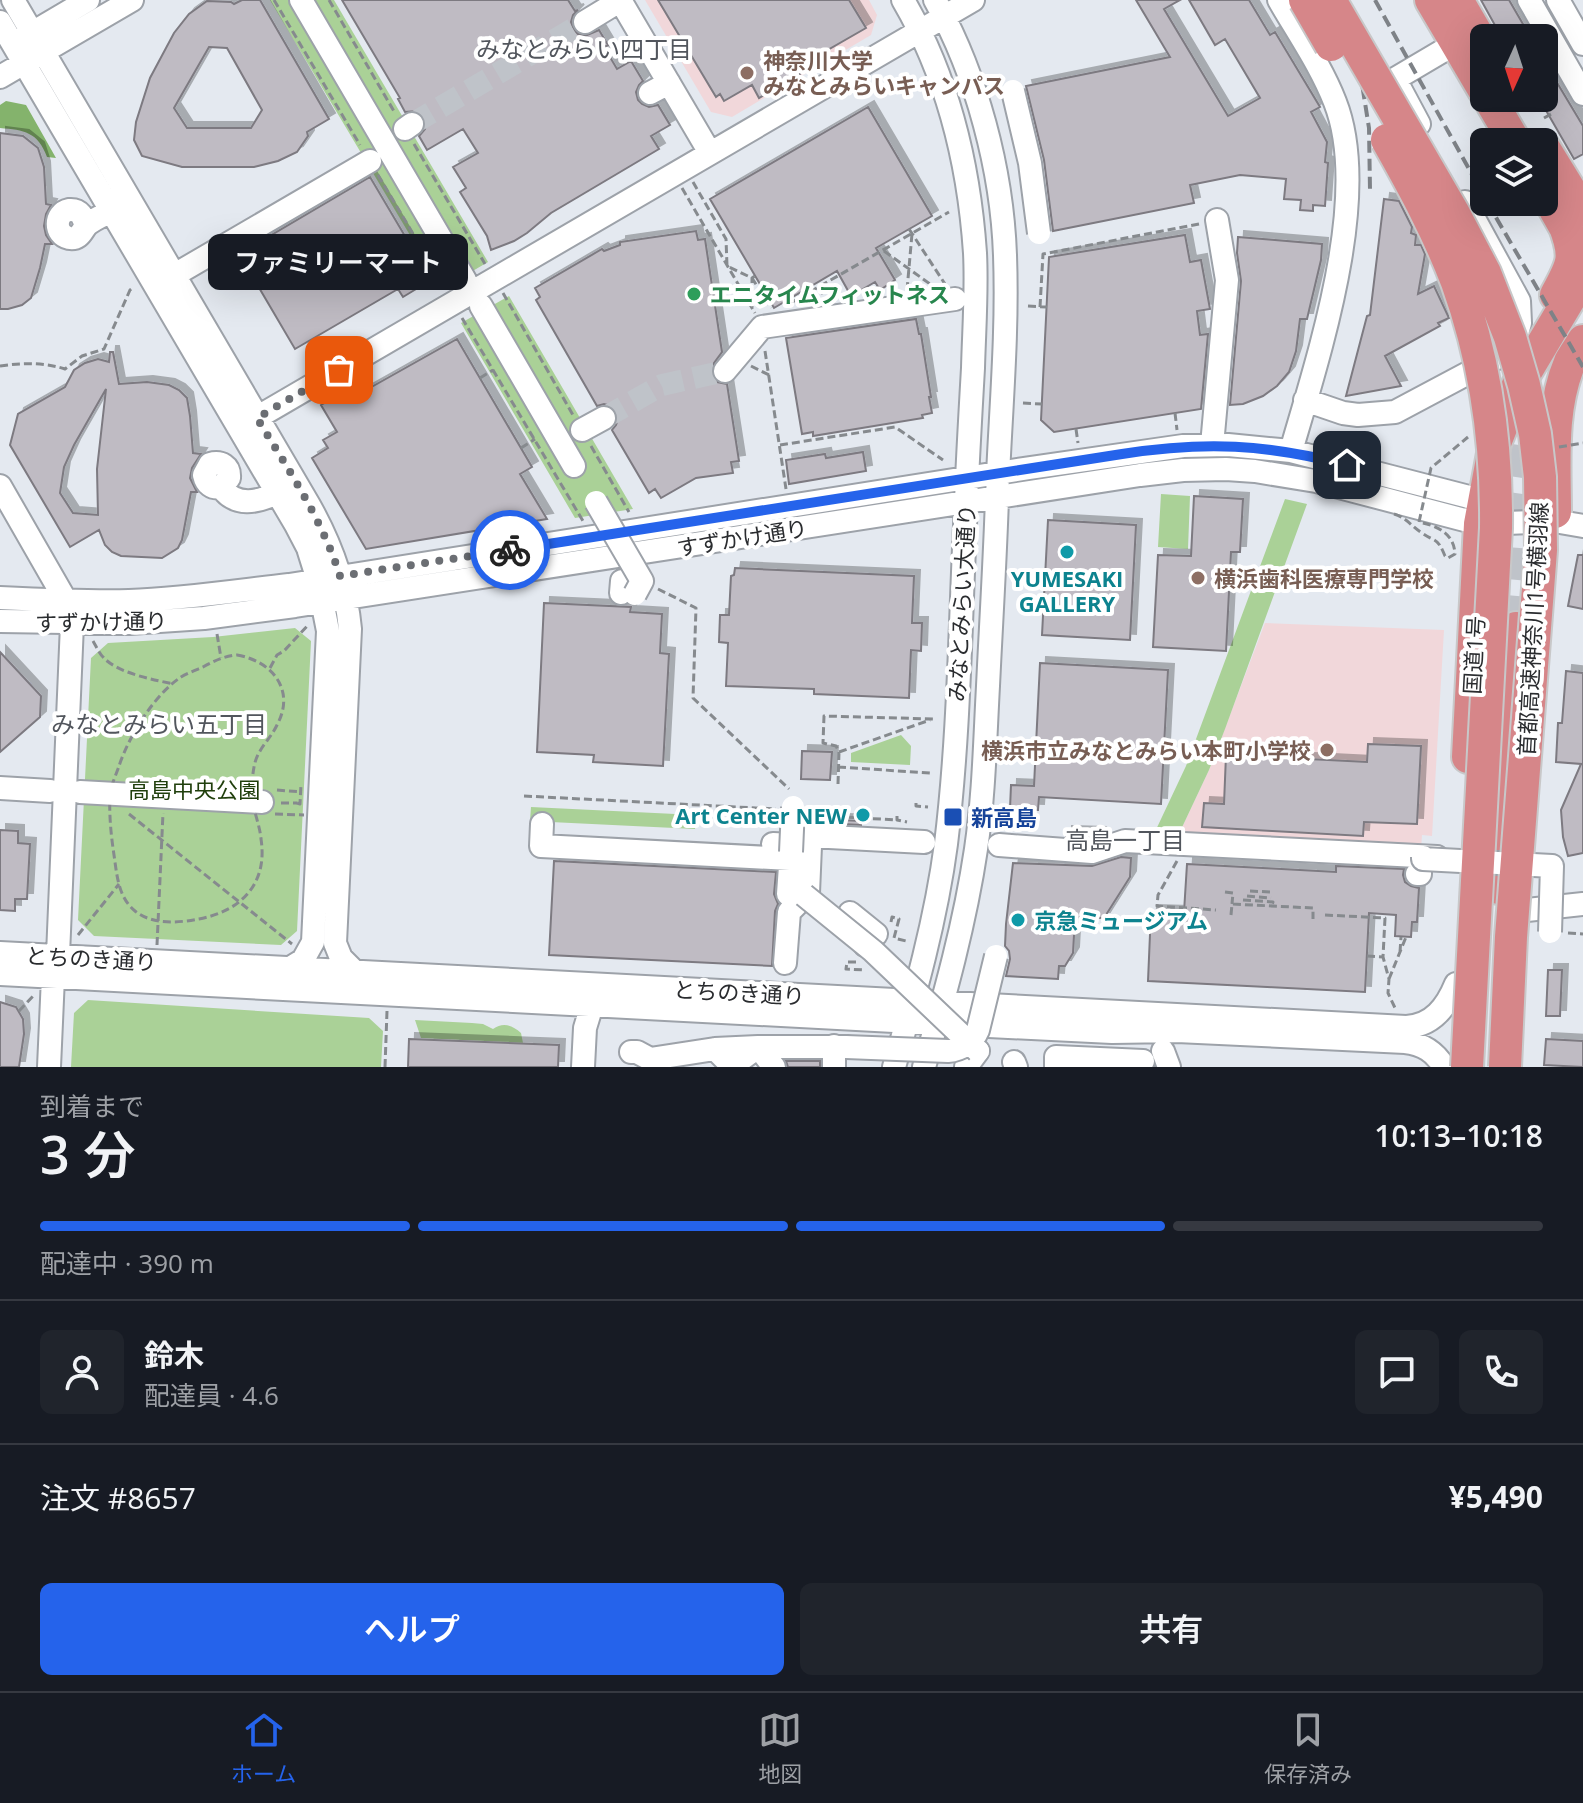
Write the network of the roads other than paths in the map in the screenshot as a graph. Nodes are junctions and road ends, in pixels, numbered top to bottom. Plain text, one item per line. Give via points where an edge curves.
1 (13, 0) edge
2 (88, 0) edge
3 (132, 0) edge
4 (301, 0) edge
5 (620, 0) edge
6 (903, 0) edge
7 (973, 0) edge
8 (1279, 0) edge
9 (1305, 0) edge
10 (1330, 0) edge
11 (1431, 0) edge
12 (1457, 0) edge
13 (1529, 0) edge
14 (1558, 1) edge
15 (1583, 2) edge
16 (940, 8) edge
17 (0, 22) edge
18 (585, 22) tunnel mouth
19 (921, 30) junction
20 (1583, 44) edge
21 (1470, 45) edge
22 (22, 49) edge
23 (0, 77) edge
24 (1013, 91) dead end
25 (1583, 94) edge
26 (1525, 112) edge
27 (1537, 128) edge
28 (1424, 133) junction
29 (710, 153) junction
30 (370, 161) dead end
31 (1558, 176) edge
32 (1558, 203) edge
33 (111, 211) junction
34 (1574, 218) edge
35 (1217, 220) road end
36 (85, 226) dead end
37 (1039, 233) dead end
38 (1583, 263) edge
39 (183, 270) dead end
40 (1583, 276) edge
41 (465, 280) dead end
42 (946, 292) road end
43 (471, 312) road end
44 (1583, 341) edge
45 (725, 371) tunnel mouth
46 (1475, 371) junction
47 (1518, 385) junction
48 (1303, 410) junction
49 (604, 418) tunnel mouth
50 (248, 423) junction
51 (582, 430) road end
52 (1212, 445) junction
53 (1258, 447) junction
54 (1291, 451) junction
55 (998, 473) junction
56 (967, 478) junction
57 (0, 486) edge
58 (221, 487) dead end
59 (276, 493) junction
60 (997, 497) junction
61 (966, 502) junction
62 (1481, 512) junction
63 (1569, 524) edge
64 (630, 587) road end
65 (332, 589) junction
66 (0, 598) edge
67 (66, 601) junction
68 (0, 621) edge
69 (72, 624) junction
70 (1532, 671) junction
71 (0, 788) edge
72 (50, 791) dead end
73 (98, 795) dead end
74 (276, 802) road end
75 (800, 833) junction
76 (550, 834) dead end
77 (1000, 835) road end
78 (924, 842) dead end
79 (798, 893) junction
80 (1583, 904) edge
81 (1538, 921) junction
82 (0, 953) edge
83 (293, 957) junction
84 (785, 963) dead end
85 (998, 963) dead end
86 (58, 970) junction
87 (354, 971) junction
88 (0, 974) edge
89 (1456, 984) junction
90 (592, 1005) junction
91 (909, 1011) junction
92 (939, 1013) junction
93 (1403, 1027) junction
94 (1144, 1032) junction
95 (758, 1047) junction
96 (971, 1053) edge
97 (836, 1055) edge
98 (647, 1059) edge
99 (1143, 1064) edge
100 (1459, 1065) edge
101 (49, 1067) edge
102 (57, 1067) edge
103 (583, 1067) edge
104 (594, 1067) edge
105 (774, 1067) edge
106 (805, 1067) edge
107 (894, 1067) edge
108 (924, 1067) edge
109 (1056, 1067) edge
110 (1493, 1067) edge
111 (1505, 1067) edge
112 (1518, 1067) edge

1 - 22 street
2 - 22 street
3 - 22 street
4 - 41 street
5 - 18 street
5 - 29 street via 660,88
6 - 19 street, みなとみらい大通り
7 - 16 street
8 - 48 street via 1336,104 1347,161 1336,280
9 - 100 highway, bridge via 1464,283 1490,366 1505,450 1511,555
10 - 70 highway, 首都高速神奈川1号横羽線, bridge via 1471,245 1519,364 1540,477 1541,550
11 - 21 highway
12 - 21 highway
13 - 25 street
14 - 15 street
14 - 20 street
16 - 19 street
16 - 55 street, みなとみらい大通り via 984,122 1001,213 1005,331
17 - 22 street
19 - 29 street
19 - 56 street, みなとみらい大通り via 955,130 975,255
21 - 28 street via 1395,79
22 - 23 street
22 - 33 street
22 - 50 street
24 - 37 street, bridge via 1034,162
26 - 27 highway
28 - 46 street via 1388,153 1443,266
28 - 46 street via 1519,301 1514,343
29 - 50 street
30 - 39 street
31 - 34 highway
32 - 34 highway
33 - 36 street
33 - 50 street
34 - 38 highway
34 - 47 highway via 1570,270 1527,347
35 - 52 street via 1227,280
40 - 47 highway, 国道1号
42 - 45 street via 762,327
43 - 64 street, bridge via 585,485
44 - 63 highway, 国道1号 via 1562,386 1556,416
46 - 48 street via 1395,412
47 - 62 highway, 国道1号 via 1495,443
48 - 53 street via 1282,438
48 - 54 street
49 - 51 street
50 - 59 street
50 - 65 street via 329,543
52 - 53 street
52 - 55 street
53 - 54 street
54 - 62 street
55 - 56 street, すずかけ通り
55 - 60 street, みなとみらい大通り
56 - 61 street, みなとみらい大通り
56 - 65 street, すずかけ通り
57 - 67 street
58 - 59 street via 241,501
59 - 65 street
60 - 61 street, すずかけ通り
60 - 62 street, すずかけ通り via 1149,474 1226,469
60 - 92 street, みなとみらい大通り via 977,845
61 - 65 street, すずかけ通り
61 - 91 street, みなとみらい大通り via 946,843
62 - 63 street
62 - 89 highway, 国道1号
63 - 81 highway, 国道1号 via 1551,607
65 - 67 street, すずかけ通り
65 - 69 street, すずかけ通り via 204,618
65 - 83 street via 313,942 303,960
65 - 87 street via 350,629 335,943
66 - 67 street, すずかけ通り
67 - 69 street
68 - 69 street, すずかけ通り
69 - 86 street
70 - 110 highway, bridge via 1503,895
70 - 111 highway, 首都高速神奈川1号横羽線, bridge
71 - 72 street
73 - 74 street
75 - 76 street
75 - 78 street
75 - 79 street
77 - 81 street, bridge via 1092,852 1125,841 1552,866
79 - 84 street via 789,912
79 - 96 street, bridge via 865,941
80 - 81 street
81 - 112 highway, 国道1号
82 - 86 street, とちのき通り
83 - 86 street, とちのき通り
83 - 87 street, とちのき通り
85 - 96 street, bridge
86 - 88 street, とちのき通り
86 - 90 street, とちのき通り
86 - 101 street
86 - 102 street
87 - 91 street, とちのき通り
89 - 93 street, とちのき通り via 1434,1017
89 - 100 highway, 国道1号
90 - 91 street, とちのき通り
90 - 103 street
90 - 104 street
91 - 92 street, とちのき通り
91 - 107 street, みなとみらい大通り
92 - 93 street, とちのき通り
92 - 94 street, とちのき通り
92 - 108 street, みなとみらい大通り
93 - 94 street, とちのき通り
93 - 100 street, とちのき通り via 1415,1043
94 - 99 street
95 - 97 street
95 - 98 street
95 - 105 street
96 - 97 street, bridge
97 - 106 street
99 - 109 street via 1056,1057
100 - 112 highway, 国道1号 via 1478,950 1507,628 1496,940 1505,1018

